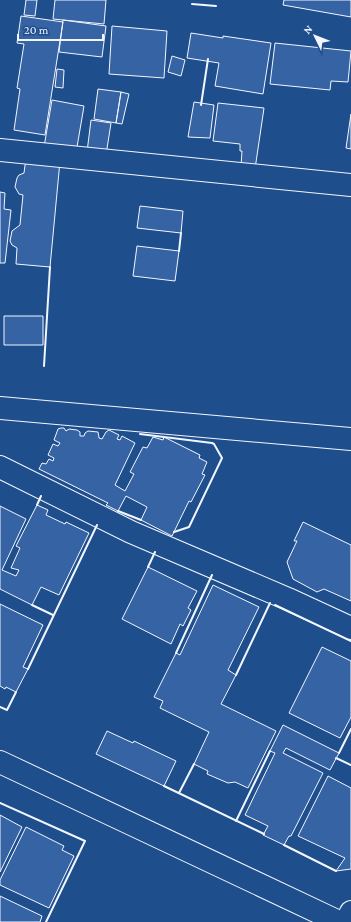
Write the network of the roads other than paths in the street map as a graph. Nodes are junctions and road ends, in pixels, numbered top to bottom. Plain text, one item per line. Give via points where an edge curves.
1 (0, 150) edge
2 (351, 185) edge
3 (0, 408) edge
4 (351, 438) edge
5 (0, 467) edge
6 (351, 628) edge
7 (0, 762) edge
8 (351, 912) edge
9 (339, 922) edge
10 (347, 922) edge

1 - 2 street
3 - 4 street
5 - 6 street via 131,532 288,598
7 - 9 street
8 - 10 street

